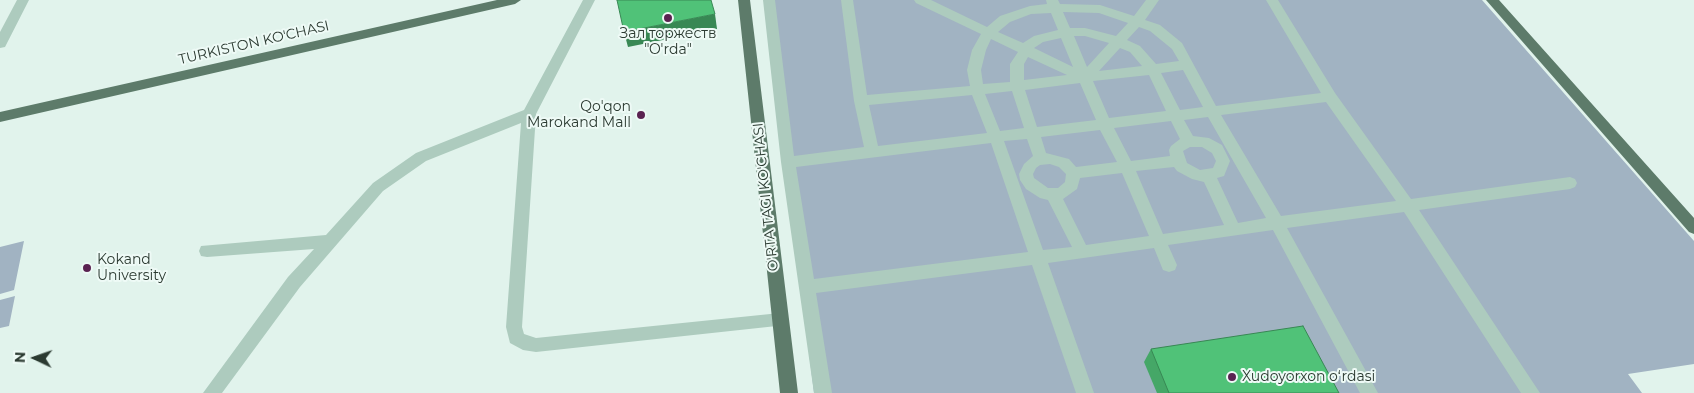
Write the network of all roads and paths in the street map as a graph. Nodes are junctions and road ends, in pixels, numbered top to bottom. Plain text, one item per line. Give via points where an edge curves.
1 (23, 0) edge
2 (469, 0) edge
3 (515, 0) edge
4 (590, 0) edge
5 (744, 0) edge
6 (769, 0) edge
7 (847, 0) edge
8 (920, 0) edge
9 (1153, 0) edge
10 (1272, 0) edge
11 (1492, 0) edge
12 (1053, 4) edge
13 (1137, 21) junction
14 (1067, 32) junction
15 (988, 33) junction
16 (1118, 40) junction
17 (0, 44) edge
18 (1026, 51) junction
19 (1188, 65) junction
20 (1153, 70) junction
21 (1085, 78) junction
22 (1017, 86) junction
23 (977, 90) junction
24 (1330, 97) junction
25 (861, 101) junction
26 (0, 106) edge
27 (1212, 111) junction
28 (529, 114) junction
29 (1174, 115) junction
30 (0, 117) edge
31 (1104, 123) junction
32 (1033, 133) junction
33 (996, 138) junction
34 (1188, 141) junction
35 (872, 151) junction
36 (1041, 159) junction
37 (1178, 161) junction
38 (788, 162) junction
39 (1127, 167) junction
40 (1072, 173) junction
41 (1208, 175) junction
42 (1570, 183) dead end
43 (1053, 194) junction
44 (1408, 206) junction
45 (1277, 223) junction
46 (1694, 228) edge
47 (1234, 230) junction
48 (331, 241) junction
49 (1159, 242) junction
50 (207, 251) dead end
51 (1082, 252) junction
52 (1037, 258) junction
53 (1169, 265) dead end
54 (806, 287) junction
55 (780, 320) junction
56 (212, 393) edge
57 (789, 393) edge
58 (823, 393) edge
59 (1085, 393) edge
60 (1369, 393) edge
61 (1531, 393) edge

1 - 17 street
2 - 26 main road, TURKISTON KO'CHASI
3 - 30 main road, TURKISTON KO'CHASI
4 - 28 street
5 - 55 main road, O'RTA TAGI KO'CHASI
6 - 38 street
7 - 25 street
8 - 15 street
9 - 13 street
10 - 24 street
11 - 46 main road
12 - 13 street via 1100,9
12 - 14 street
12 - 15 street via 1005,19
13 - 16 street
13 - 19 street via 1155,28 1177,46
14 - 16 street via 1085,32
14 - 18 street via 1039,39
14 - 21 street
15 - 18 street
15 - 23 street via 974,70
16 - 20 street via 1135,49
16 - 21 street
18 - 21 street
18 - 22 street via 1017,64
19 - 20 street
19 - 27 street
20 - 21 street
20 - 29 street
21 - 22 street
21 - 31 street
22 - 23 street
22 - 32 street
23 - 25 street
23 - 33 street
24 - 27 street
24 - 44 street
25 - 35 street
27 - 29 street
27 - 45 street
28 - 48 street via 421,158 378,187
28 - 55 street via 514,327 516,338 523,344
29 - 31 street
29 - 34 street
31 - 32 street
31 - 39 street
32 - 33 street
32 - 36 street
33 - 35 street
33 - 52 street
34 - 37 street via 1176,150
34 - 41 street via 1204,142 1221,155 1219,172
35 - 38 street
36 - 40 street via 1057,160 1069,167
36 - 43 street via 1028,168 1027,180 1037,190
37 - 39 street
37 - 41 street via 1189,172
38 - 54 street
39 - 40 street
39 - 49 street
40 - 43 street via 1072,185 1061,194
41 - 47 street
42 - 44 street
43 - 51 street
44 - 45 street
44 - 61 street
45 - 47 street
45 - 60 street
47 - 49 street
48 - 50 street
48 - 56 street via 294,282
49 - 51 street
49 - 53 street
51 - 52 street
52 - 54 street
52 - 59 street
54 - 58 street
55 - 57 main road, O'RTA TAGI KO'CHASI

